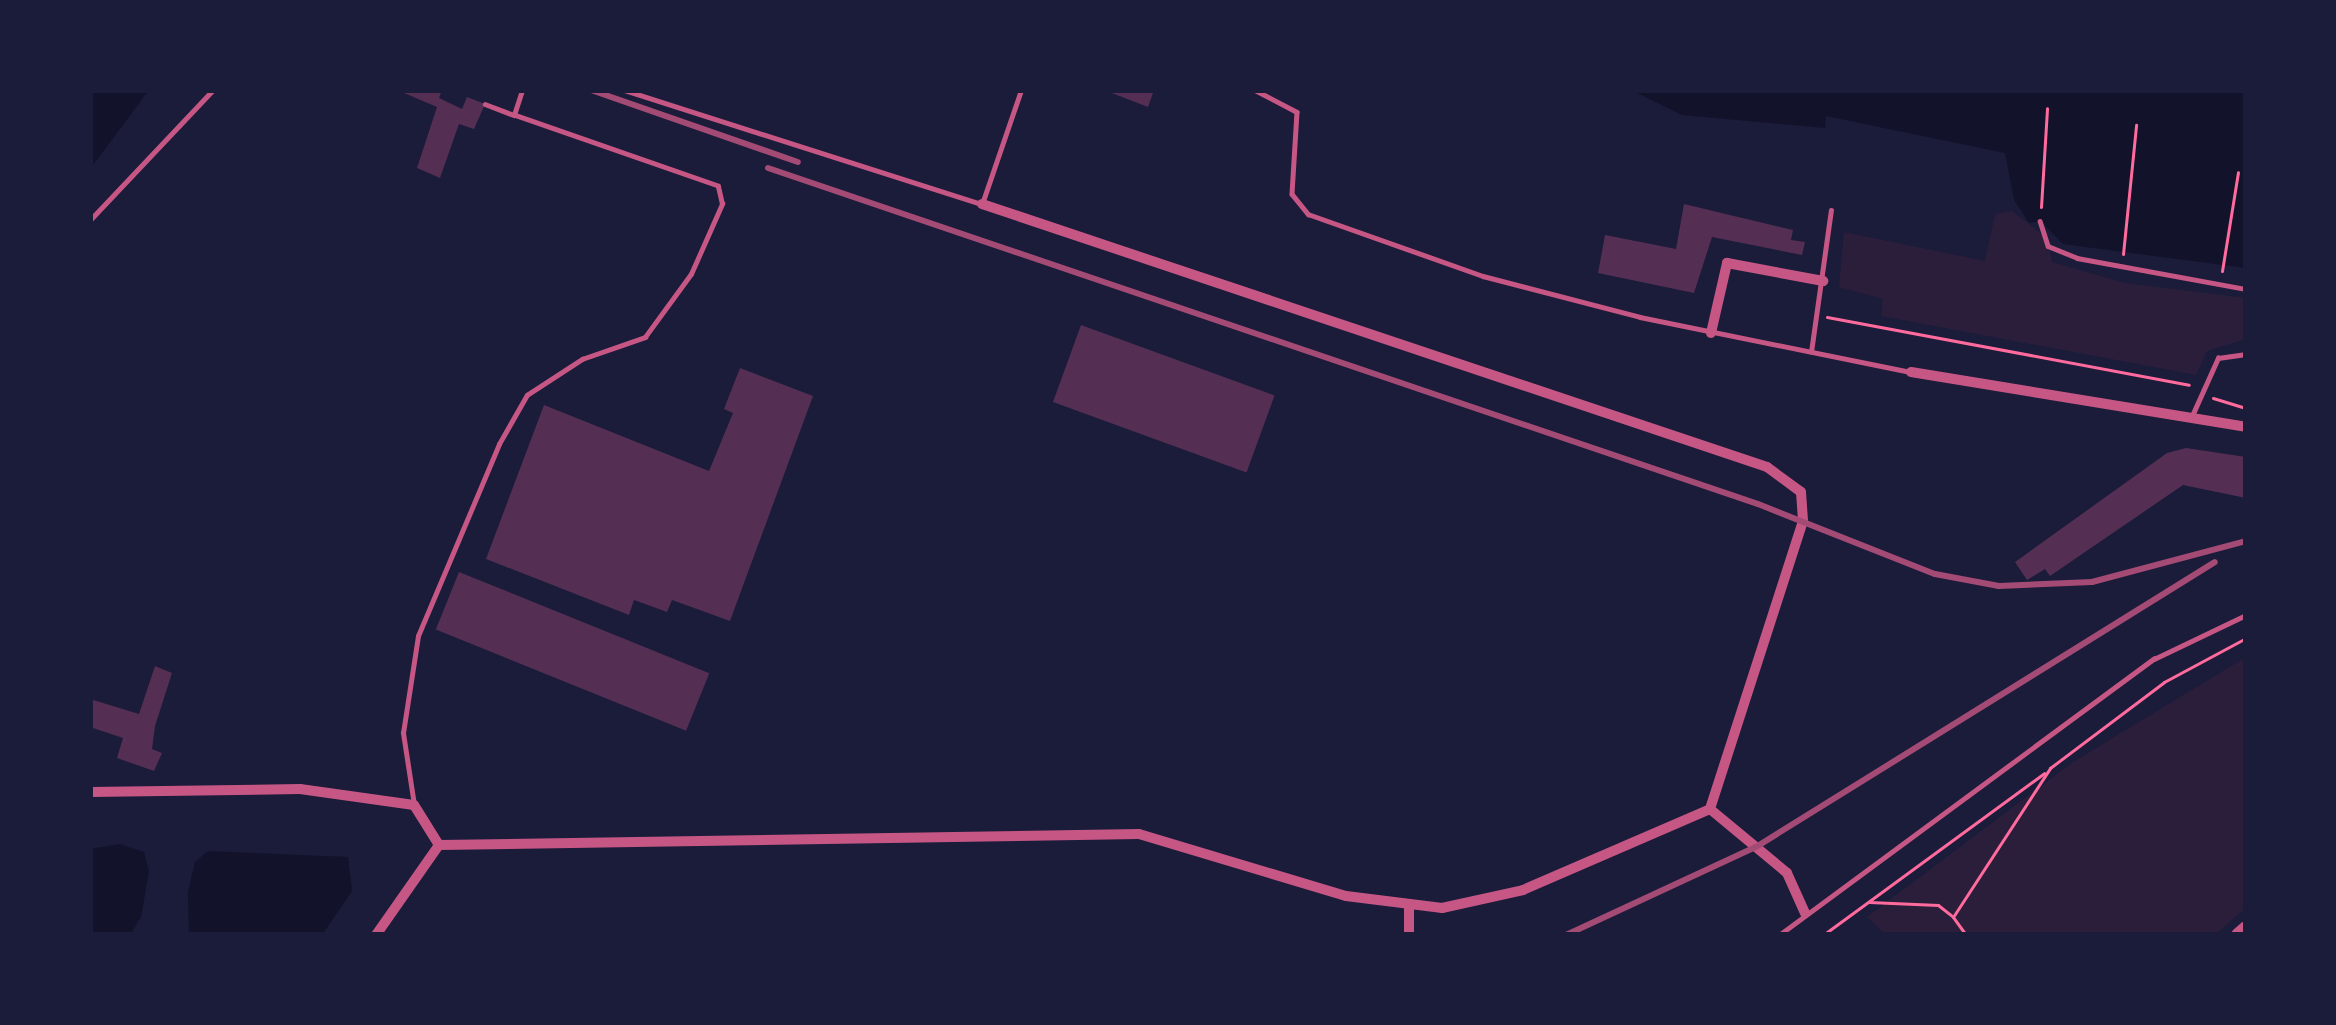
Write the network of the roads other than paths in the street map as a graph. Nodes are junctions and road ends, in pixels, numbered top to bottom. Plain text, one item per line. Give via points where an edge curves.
1 (213, 90) edge
2 (522, 90) edge
3 (624, 90) edge
4 (1021, 90) edge
5 (1255, 90) edge
6 (485, 104) dead end
7 (514, 115) junction
8 (982, 204) junction
9 (1831, 209) dead end
10 (90, 220) edge
11 (2040, 221) road end
12 (1823, 281) junction
13 (2246, 289) edge
14 (1711, 333) junction
15 (1811, 352) junction
16 (2246, 354) edge
17 (1911, 372) joint
18 (2191, 418) junction
19 (2246, 427) edge
20 (2246, 615) edge
21 (90, 792) edge
22 (414, 805) junction
23 (1710, 809) junction
24 (439, 845) junction
25 (1408, 904) junction
26 (1804, 913) junction
27 (2246, 928) edge
28 (376, 935) edge
29 (1409, 935) edge
30 (1779, 935) edge
31 (2238, 935) edge

1 - 10 lane
2 - 7 lane
3 - 8 lane
4 - 8 lane
5 - 14 lane via 1297,112 1292,194 1308,214 1483,276
6 - 7 lane
7 - 22 lane via 718,186 722,204 692,274 644,337 582,359 527,394 499,444 418,636 403,733
8 - 23 street via 1746,460 1801,492 1803,521
9 - 12 lane
11 - 13 lane via 2048,246 2077,258
12 - 14 street via 1727,263
12 - 15 lane
14 - 15 lane
15 - 17 lane
16 - 18 lane via 2218,358
17 - 18 street
18 - 19 street
20 - 26 lane via 2154,659
21 - 22 street via 300,789
22 - 24 street
23 - 25 street via 1523,890 1442,908
23 - 26 street via 1787,873
24 - 25 street via 667,835 861,843 1139,834 1310,887
24 - 28 street
25 - 29 street
26 - 30 lane
27 - 31 street

